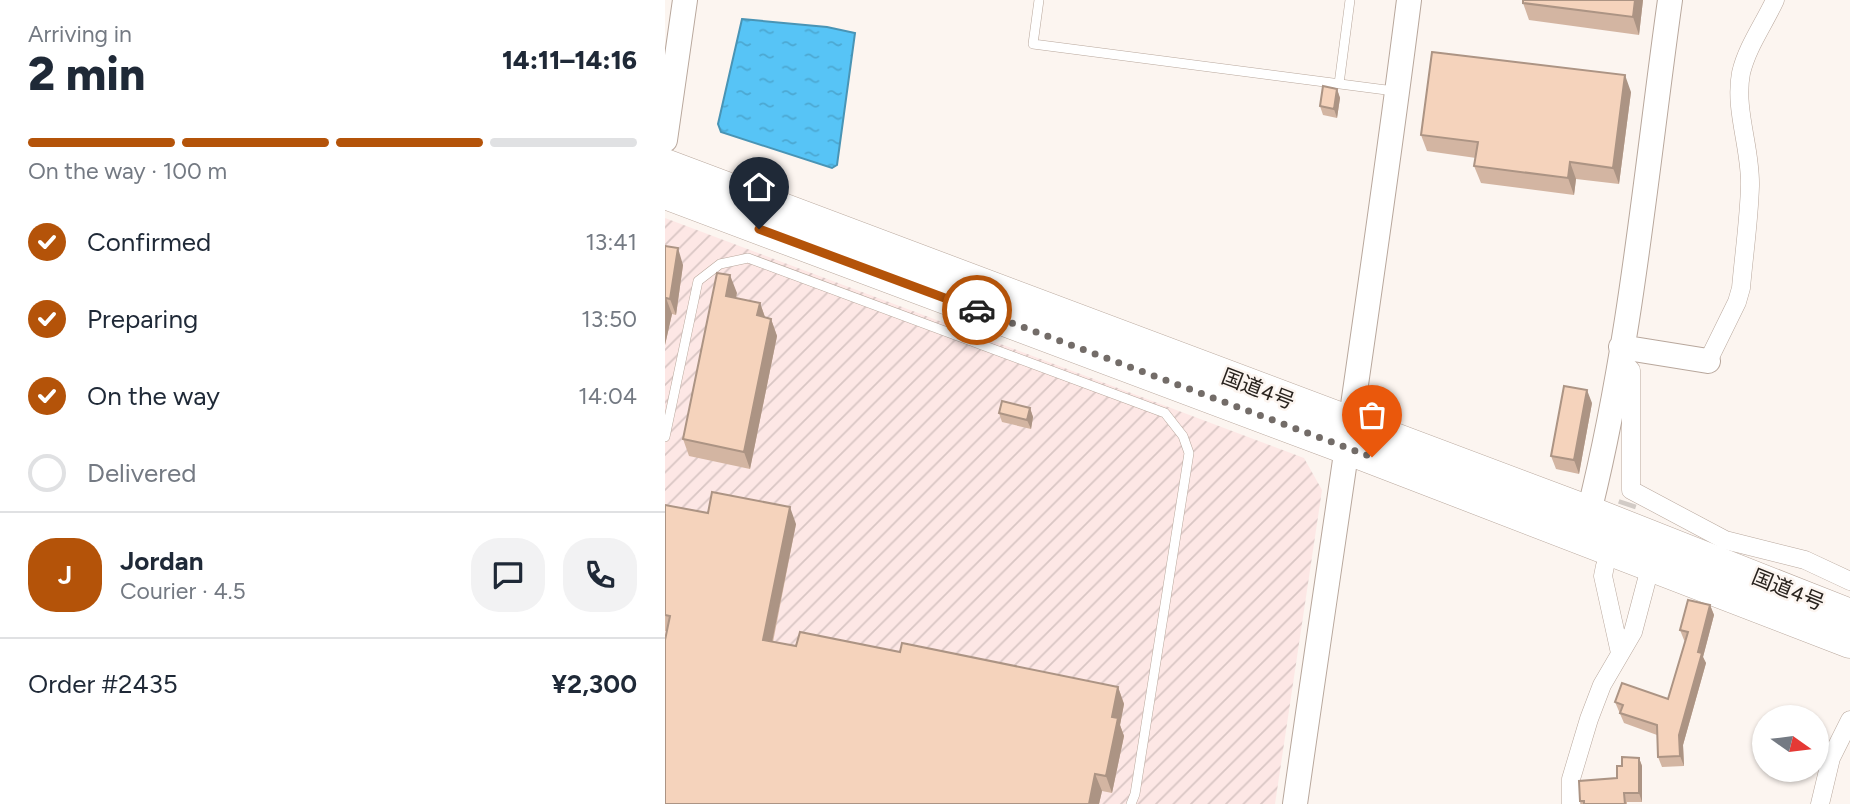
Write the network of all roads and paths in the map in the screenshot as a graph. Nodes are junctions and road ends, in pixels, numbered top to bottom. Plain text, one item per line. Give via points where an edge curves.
1 (685, 0) edge
2 (1039, 0) edge
3 (1350, 0) edge
4 (1409, 0) edge
5 (1670, 0) edge
6 (1775, 0) edge
7 (1339, 84) junction
8 (1398, 92) junction
9 (665, 140) edge
10 (665, 165) edge
11 (665, 193) edge
12 (1620, 353) junction
13 (1708, 361) joint
14 (1348, 435) junction
15 (665, 437) edge
16 (1589, 512) junction
17 (1651, 564) junction
18 (1605, 566) dead end
19 (1850, 581) edge
20 (1850, 615) edge
21 (1850, 642) edge
22 (1620, 653) junction
23 (1850, 720) edge
24 (1131, 804) edge
25 (1295, 804) edge
26 (1571, 804) edge
27 (1821, 804) edge

1 - 9 street
2 - 7 lane via 1033,44
3 - 7 lane
4 - 8 street
5 - 12 street
6 - 13 street via 1741,75 1739,97 1750,185 1741,288
7 - 8 lane
8 - 14 street
10 - 14 highway, 国道4号
11 - 14 highway, 国道4号
12 - 13 street
12 - 16 street
12 - 19 street via 1631,370 1630,496 1725,540 1805,560
14 - 16 highway, 国道4号
14 - 17 highway, 国道4号
14 - 25 street
15 - 24 lane via 698,281 720,264 748,258 1165,413 1183,436 1189,453
16 - 20 highway, 国道4号
17 - 21 highway, 国道4号
17 - 22 street via 1633,632
18 - 22 street
22 - 26 street via 1589,719 1571,779
23 - 27 street via 1831,758

